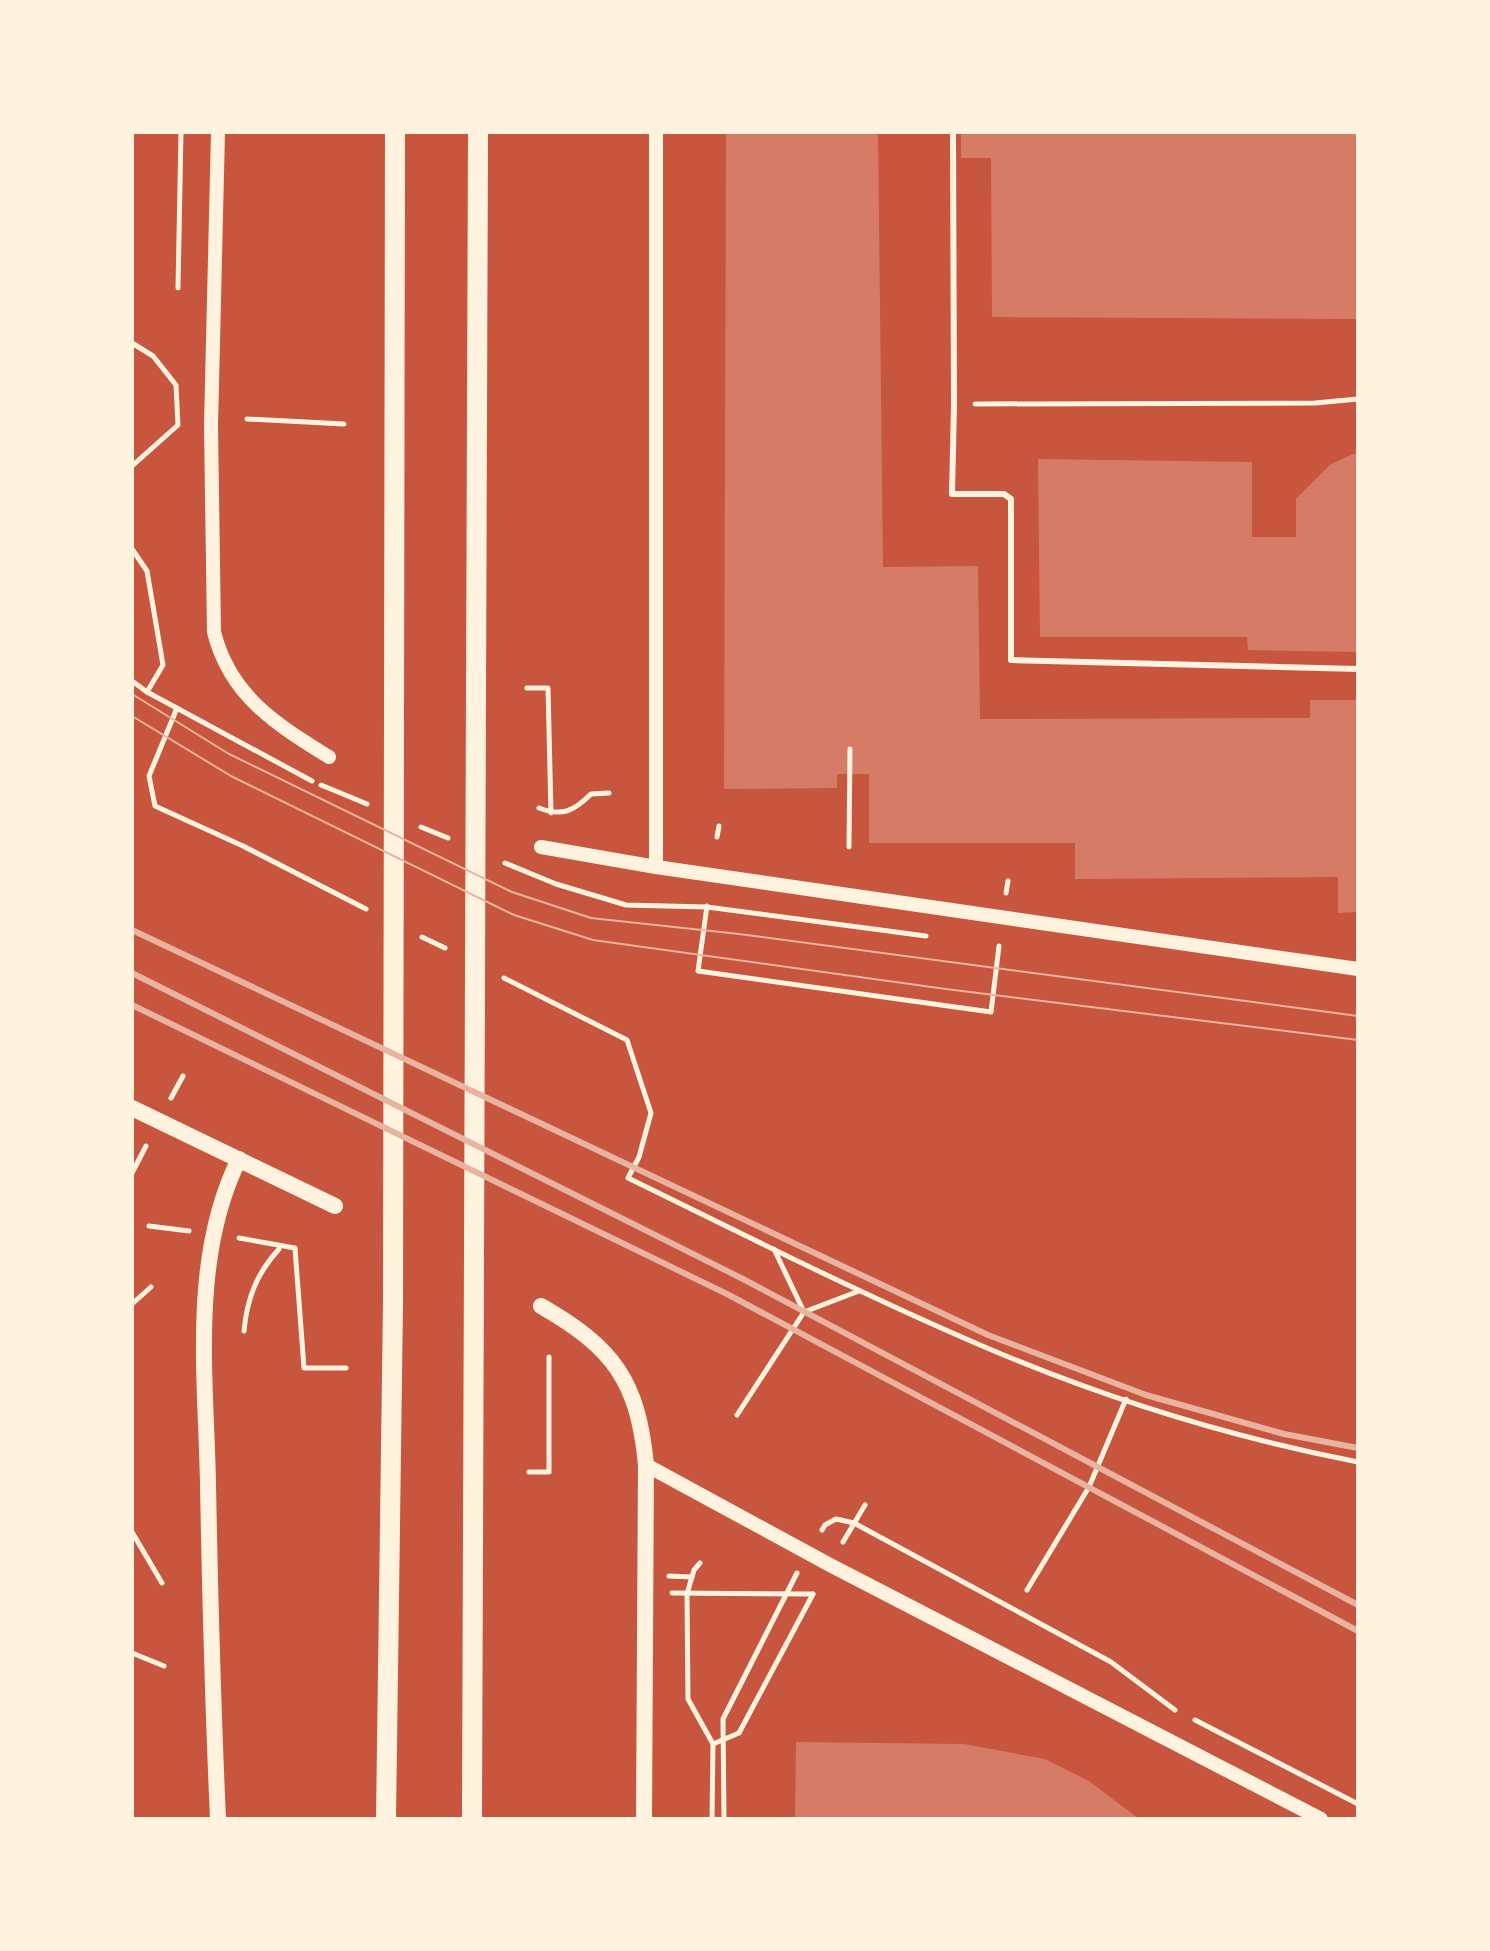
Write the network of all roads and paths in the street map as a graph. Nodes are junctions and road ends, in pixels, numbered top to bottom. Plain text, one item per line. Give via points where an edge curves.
1 (181, 132) edge
2 (218, 132) edge
3 (395, 132) edge
4 (478, 132) edge
5 (656, 132) edge
6 (953, 132) edge
7 (178, 288) dead end
8 (132, 343) edge
9 (1358, 399) edge
10 (954, 404) junction
11 (247, 419) dead end
12 (344, 424) dead end
13 (132, 466) edge
14 (132, 549) edge
15 (1358, 669) edge
16 (527, 688) dead end
17 (147, 692) dead end
18 (177, 708) dead end
19 (850, 749) dead end
20 (329, 757) dead end
21 (609, 793) dead end
22 (539, 808) dead end
23 (551, 813) junction
24 (719, 826) dead end
25 (717, 837) dead end
26 (541, 847) dead end
27 (849, 847) dead end
28 (656, 867) junction
29 (371, 911) dead end
30 (414, 933) dead end
31 (1000, 935) dead end
32 (938, 938) dead end
33 (984, 944) dead end
34 (999, 946) junction
35 (456, 954) dead end
36 (1358, 969) edge
37 (499, 976) dead end
38 (132, 1108) edge
39 (239, 1159) junction
40 (335, 1206) dead end
41 (149, 1226) dead end
42 (214, 1234) junction
43 (279, 1249) dead end
44 (774, 1249) junction
45 (151, 1287) dead end
46 (860, 1290) junction
47 (132, 1304) edge
48 (541, 1306) dead end
49 (804, 1312) junction
50 (244, 1331) dead end
51 (549, 1357) dead end
52 (346, 1368) dead end
53 (1126, 1399) junction
54 (737, 1415) dead end
55 (1358, 1462) edge
56 (646, 1465) junction
57 (529, 1472) dead end
58 (865, 1505) dead end
59 (854, 1523) junction
60 (132, 1532) edge
61 (839, 1548) dead end
62 (807, 1553) junction
63 (700, 1563) dead end
64 (792, 1582) dead end
65 (162, 1583) dead end
66 (818, 1586) dead end
67 (1027, 1590) dead end
68 (786, 1593) junction
69 (687, 1594) junction
70 (813, 1594) junction
71 (132, 1653) edge
72 (164, 1666) dead end
73 (724, 1739) junction
74 (713, 1744) junction
75 (1358, 1804) edge
76 (1317, 1818) edge
77 (218, 1819) edge
78 (386, 1819) edge
79 (472, 1819) edge
80 (644, 1819) edge
81 (712, 1819) edge
82 (724, 1819) edge

1 - 7 path
2 - 20 street via 211,426 214,632 230,675 250,698
3 - 78 main road via 393,1302
4 - 79 main road
5 - 28 street
6 - 10 lane
8 - 13 path via 153,356 176,385 178,425
9 - 10 path
10 - 15 lane via 952,494 1004,494 1011,499 1013,661
11 - 12 path
14 - 17 path via 147,571 163,665
16 - 23 path via 548,688
18 - 29 path via 149,776 155,806
19 - 27 path
21 - 23 path via 591,794 575,810
22 - 23 path
24 - 25 path
26 - 28 street
28 - 36 street
30 - 35 path
31 - 34 path
32 - 34 path via 707,907 698,971 991,1012
33 - 34 path
37 - 44 path via 627,1040 651,1113 628,1178
38 - 39 main road
39 - 40 main road
39 - 42 main road via 225,1188
41 - 42 path
42 - 52 path via 295,1248 304,1368
42 - 77 main road via 205,1313
43 - 50 path via 254,1283
44 - 46 path
44 - 49 path
45 - 47 path
46 - 49 path
46 - 53 path via 983,1346
48 - 56 main road via 591,1338 613,1361 631,1389
49 - 54 path
51 - 57 path via 549,1472
53 - 55 path via 1280,1447
53 - 67 path via 1089,1487
56 - 62 street
56 - 80 main road
58 - 59 path
59 - 61 path
59 - 62 path via 836,1519 825,1525
59 - 75 path via 1111,1662 1172,1708
60 - 65 path
62 - 76 street
63 - 69 path
64 - 68 path
66 - 70 path
68 - 69 path
68 - 70 path
68 - 73 path via 723,1719
69 - 74 path via 688,1699
70 - 73 path via 739,1733
71 - 72 path
73 - 74 path
73 - 82 path
74 - 81 path

